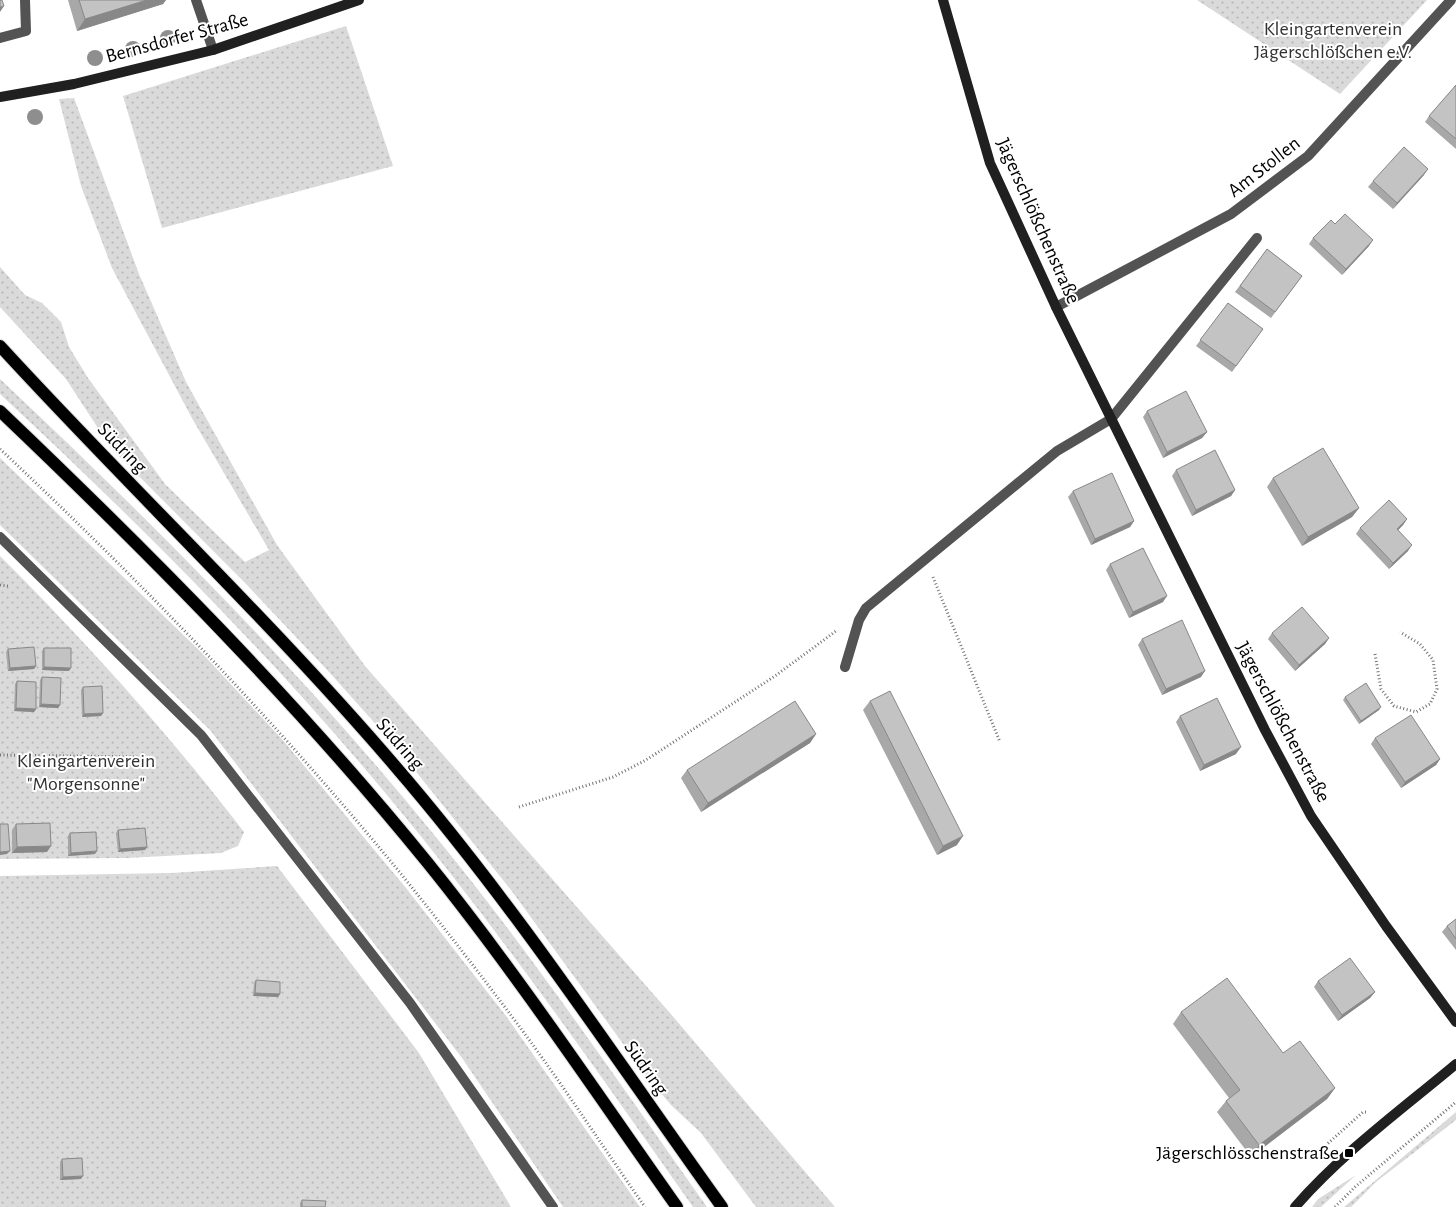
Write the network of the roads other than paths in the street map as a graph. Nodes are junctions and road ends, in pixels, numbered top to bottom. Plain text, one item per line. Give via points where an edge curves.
1 (25, 0) edge
2 (196, 0) edge
3 (359, 0) edge
4 (943, 0) edge
5 (1451, 0) edge
6 (0, 38) edge
7 (213, 50) junction
8 (0, 98) edge
9 (1257, 238) dead end
10 (1056, 307) junction
11 (0, 346) edge
12 (0, 411) edge
13 (1111, 419) junction
14 (0, 537) edge
15 (845, 667) dead end
16 (1456, 1022) edge
17 (1456, 1064) edge
18 (553, 1207) edge
19 (677, 1207) edge
20 (722, 1207) edge
21 (1295, 1207) edge

1 - 6 street via 26,32
2 - 7 street
3 - 7 street, Bernsdorfer Straße
4 - 10 street, Jägerschlößchenstraße via 990,163
5 - 10 street, Am Stollen via 1308,156 1231,214
7 - 8 street, Bernsdorfer Straße via 74,84
9 - 13 street
10 - 13 street, Jägerschlößchenstraße
11 - 20 main road, Südring via 104,458 240,596 397,768 546,958
12 - 19 main road via 153,558 342,761 495,951
13 - 15 street via 1057,451 866,608 859,620
13 - 16 street, Jägerschlößchenstraße via 1265,730 1312,816
14 - 18 street via 201,735 410,1003
17 - 21 street via 1318,1180

